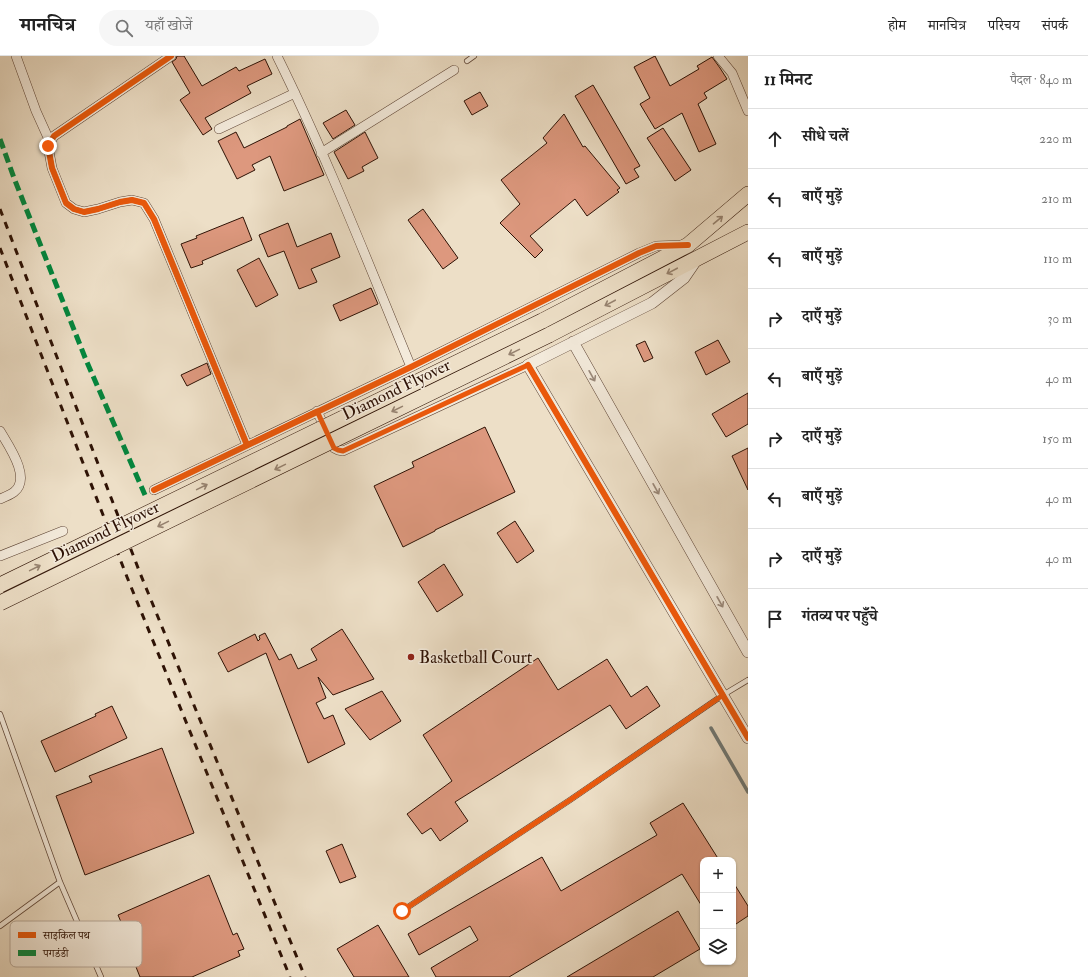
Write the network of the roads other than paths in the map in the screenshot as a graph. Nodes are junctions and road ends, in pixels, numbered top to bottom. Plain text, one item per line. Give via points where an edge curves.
1 (172, 56) edge
2 (277, 56) edge
3 (474, 56) edge
4 (718, 56) edge
5 (19, 57) edge
6 (467, 61) dead end
7 (454, 70) dead end
8 (295, 93) junction
9 (748, 111) edge
10 (219, 129) dead end
11 (50, 142) junction
12 (321, 153) junction
13 (748, 194) edge
14 (748, 232) edge
15 (688, 245) junction
16 (698, 257) junction
17 (573, 342) junction
18 (528, 365) junction
19 (411, 367) junction
20 (317, 411) junction
21 (0, 431) edge
22 (247, 445) junction
23 (154, 490) dead end
24 (0, 499) edge
25 (63, 531) dead end
26 (0, 556) edge
27 (0, 586) edge
28 (0, 603) edge
29 (748, 652) edge
30 (748, 680) edge
31 (723, 695) junction
32 (0, 714) edge
33 (748, 738) edge
34 (60, 882) junction
35 (402, 911) dead end
36 (77, 921) edge
37 (0, 926) edge
38 (97, 967) edge
39 (101, 977) edge

1 - 11 street via 54,136
2 - 8 street
3 - 6 lane
4 - 9 street via 732,73
5 - 11 street via 36,111
7 - 12 street
8 - 10 street
8 - 12 street
11 - 22 street via 48,146 52,168 66,203 74,209 84,212 132,200 144,203 154,220
12 - 19 street
15 -> 13 highway, Diamond Flyover
14 - 16 highway, Diamond Flyover
15 - 19 street via 656,246
27 -> 15 highway, Diamond Flyover, bridge via 542,321
16 - 17 street via 684,278 652,302
16 -> 28 highway, Diamond Flyover, bridge via 542,339
17 - 18 street
17 -> 29 street
18 - 20 street via 343,451 334,448
18 - 31 street
19 - 20 street
20 - 22 street
21 - 24 street via 21,475 15,491
22 - 23 street
25 - 26 street
30 - 31 lane
31 - 33 street
31 - 35 lane
32 - 34 lane
34 - 36 lane
34 - 37 lane
38 - 39 lane

